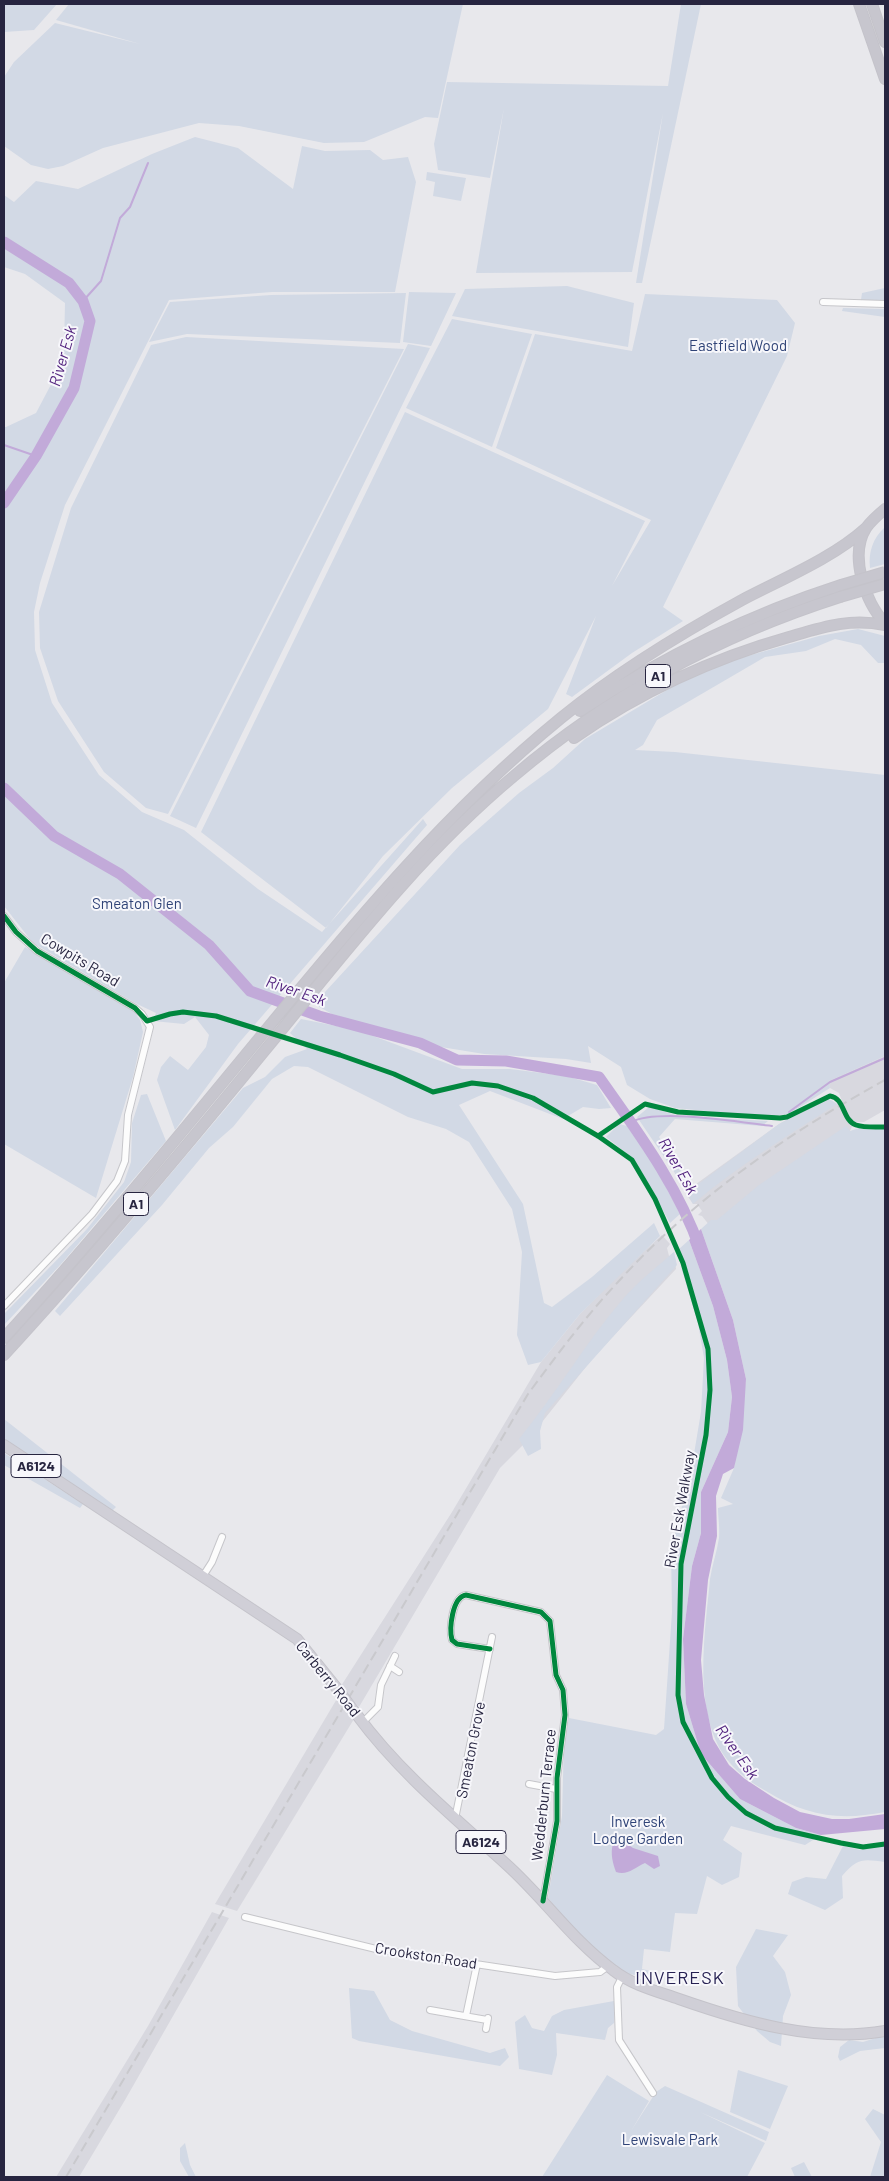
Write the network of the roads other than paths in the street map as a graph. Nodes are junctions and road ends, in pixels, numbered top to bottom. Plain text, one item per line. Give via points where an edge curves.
1 (860, 4) edge
2 (872, 4) edge
3 (885, 42) edge
4 (885, 79) edge
5 (823, 302) dead end
6 (885, 304) edge
7 (885, 509) edge
8 (866, 528) junction
9 (885, 572) edge
10 (885, 584) edge
11 (885, 624) edge
12 (514, 760) junction
13 (496, 791) junction
14 (4, 916) edge
15 (4, 1306) edge
16 (4, 1338) edge
17 (4, 1355) edge
18 (4, 1445) edge
19 (222, 1537) dead end
20 (203, 1576) junction
21 (492, 1637) dead end
22 (490, 1649) junction
23 (395, 1656) dead end
24 (390, 1666) junction
25 (399, 1672) dead end
26 (360, 1718) junction
27 (530, 1784) dead end
28 (556, 1789) junction
29 (455, 1819) junction
30 (542, 1901) junction
31 (245, 1917) dead end
32 (477, 1964) junction
33 (608, 1966) junction
34 (622, 1977) junction
35 (430, 2010) dead end
36 (466, 2016) junction
37 (486, 2029) dead end
38 (885, 2031) edge
39 (653, 2093) dead end

1 - 4 highway
2 - 3 highway
5 - 6 street
7 - 8 highway
8 - 11 highway via 860,547 860,566 869,600
8 - 12 highway, A1 via 839,548 648,654 560,718
9 - 12 highway, A1, bridge via 752,617 682,650 581,710
10 - 13 highway, A1, bridge via 840,597 742,634 645,683 554,744
11 - 13 highway, A1 via 859,621 833,625 772,641 694,669 614,712
12 - 16 highway, A1 via 436,832 385,888 103,1226
13 - 17 highway, A1 via 421,865 86,1264
14 - 15 street, Cowpits Road via 27,943 135,1008 147,1021 150,1034 128,1115 127,1148 121,1172 92,1214
18 - 20 main road, Carberry Road / A6124 via 127,1529
19 - 20 street
20 - 26 main road, Carberry Road / A6124, bridge via 297,1639
21 - 22 street, Smeaton Grove
22 - 28 street, Wedderburn Terrace via 457,1644 452,1640 456,1602 460,1596 545,1614 552,1625 556,1675 563,1690 565,1715
22 - 29 street, Smeaton Grove
23 - 24 street
24 - 25 street
24 - 26 street via 381,1685 378,1707
26 - 29 main road, Carberry Road / A6124 via 404,1771
27 - 28 street
28 - 30 street, Wedderburn Terrace via 557,1821
29 - 30 main road, Carberry Road / A6124
30 - 33 main road, Carberry Road / A6124 via 580,1944
31 - 32 street, Crookston Road via 349,1944
32 - 33 street, Crookston Road via 555,1976 600,1972
32 - 36 street
33 - 34 main road, A6124
34 - 38 main road, A6124 via 697,2005 767,2025 825,2035
34 - 39 street via 617,1987 619,2040
35 - 36 street
36 - 37 street via 488,2018

